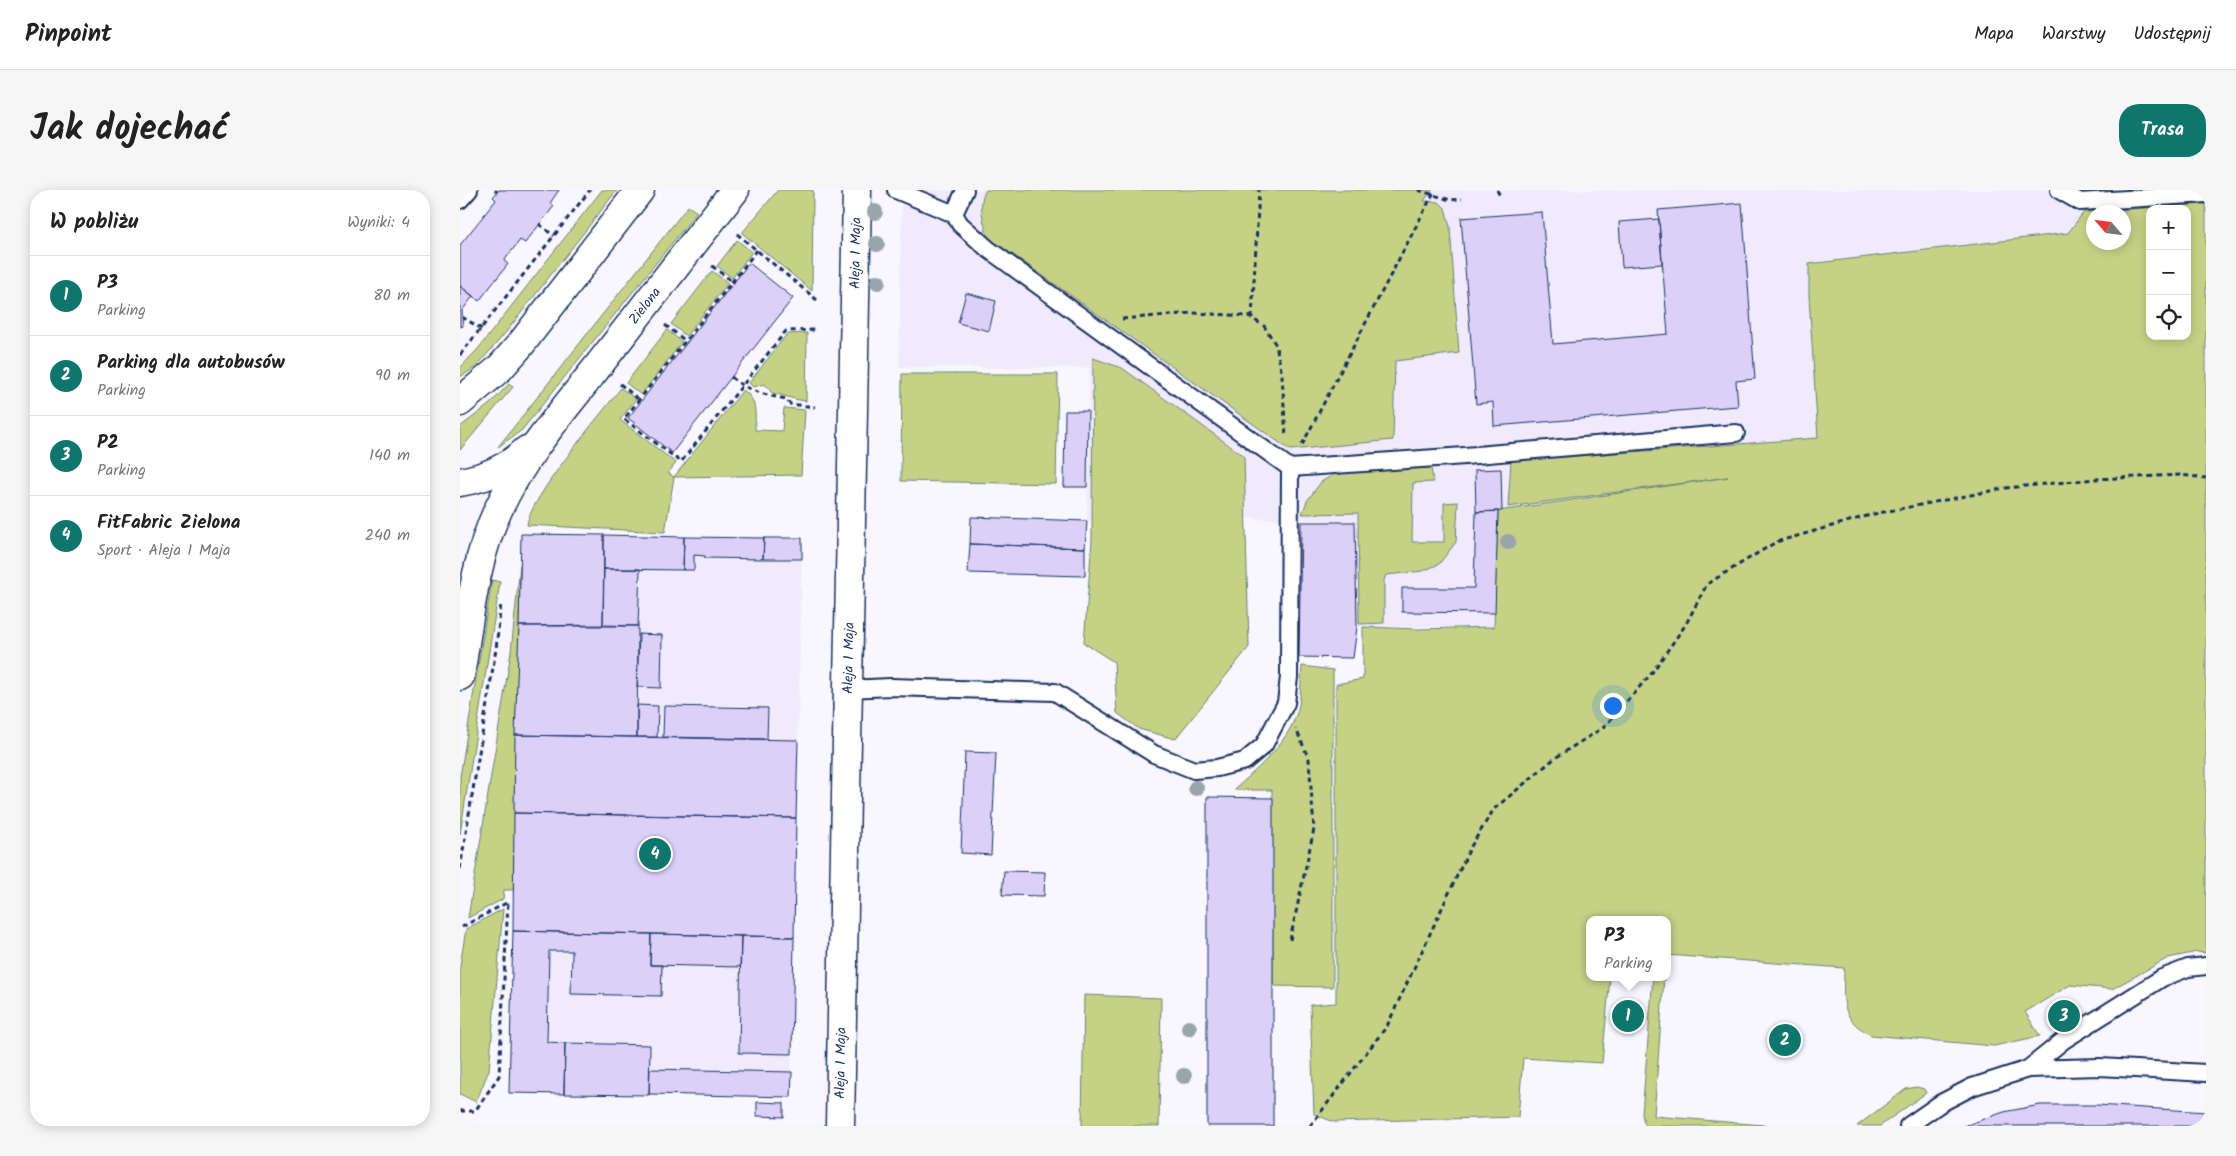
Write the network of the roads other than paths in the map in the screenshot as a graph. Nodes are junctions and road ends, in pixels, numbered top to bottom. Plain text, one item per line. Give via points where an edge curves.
1 (469, 190) edge
2 (640, 190) edge
3 (735, 190) edge
4 (857, 190) edge
5 (896, 190) edge
6 (965, 190) edge
7 (2059, 190) edge
8 (2206, 194) edge
9 (460, 200) edge
10 (954, 214) junction
11 (460, 402) edge
12 (554, 422) junction
13 (1736, 433) dead end
14 (1290, 468) junction
15 (460, 482) edge
16 (460, 676) edge
17 (848, 689) junction
18 (2206, 966) edge
19 (2028, 1069) junction
20 (2206, 1073) edge
21 (840, 1126) edge
22 (1908, 1126) edge

1 - 9 lane
2 - 11 street via 521,344 500,368
3 - 12 street, Zielona
4 - 17 street, Aleja 1 Maja
5 - 10 lane
6 - 10 lane
7 - 8 lane via 2080,202
10 - 14 lane via 960,224 988,249
12 - 15 street, Zielona via 506,467
12 - 16 street, Zielona via 514,480 498,510 480,566
13 - 14 lane
14 - 17 lane via 1289,677 1286,703 1264,745 1245,761 1194,770 1154,754 1055,692 891,687
17 - 21 street, Aleja 1 Maja
18 - 19 lane via 2188,968 2162,978 2064,1040
19 - 20 lane via 2100,1067
19 - 22 lane via 1972,1087

